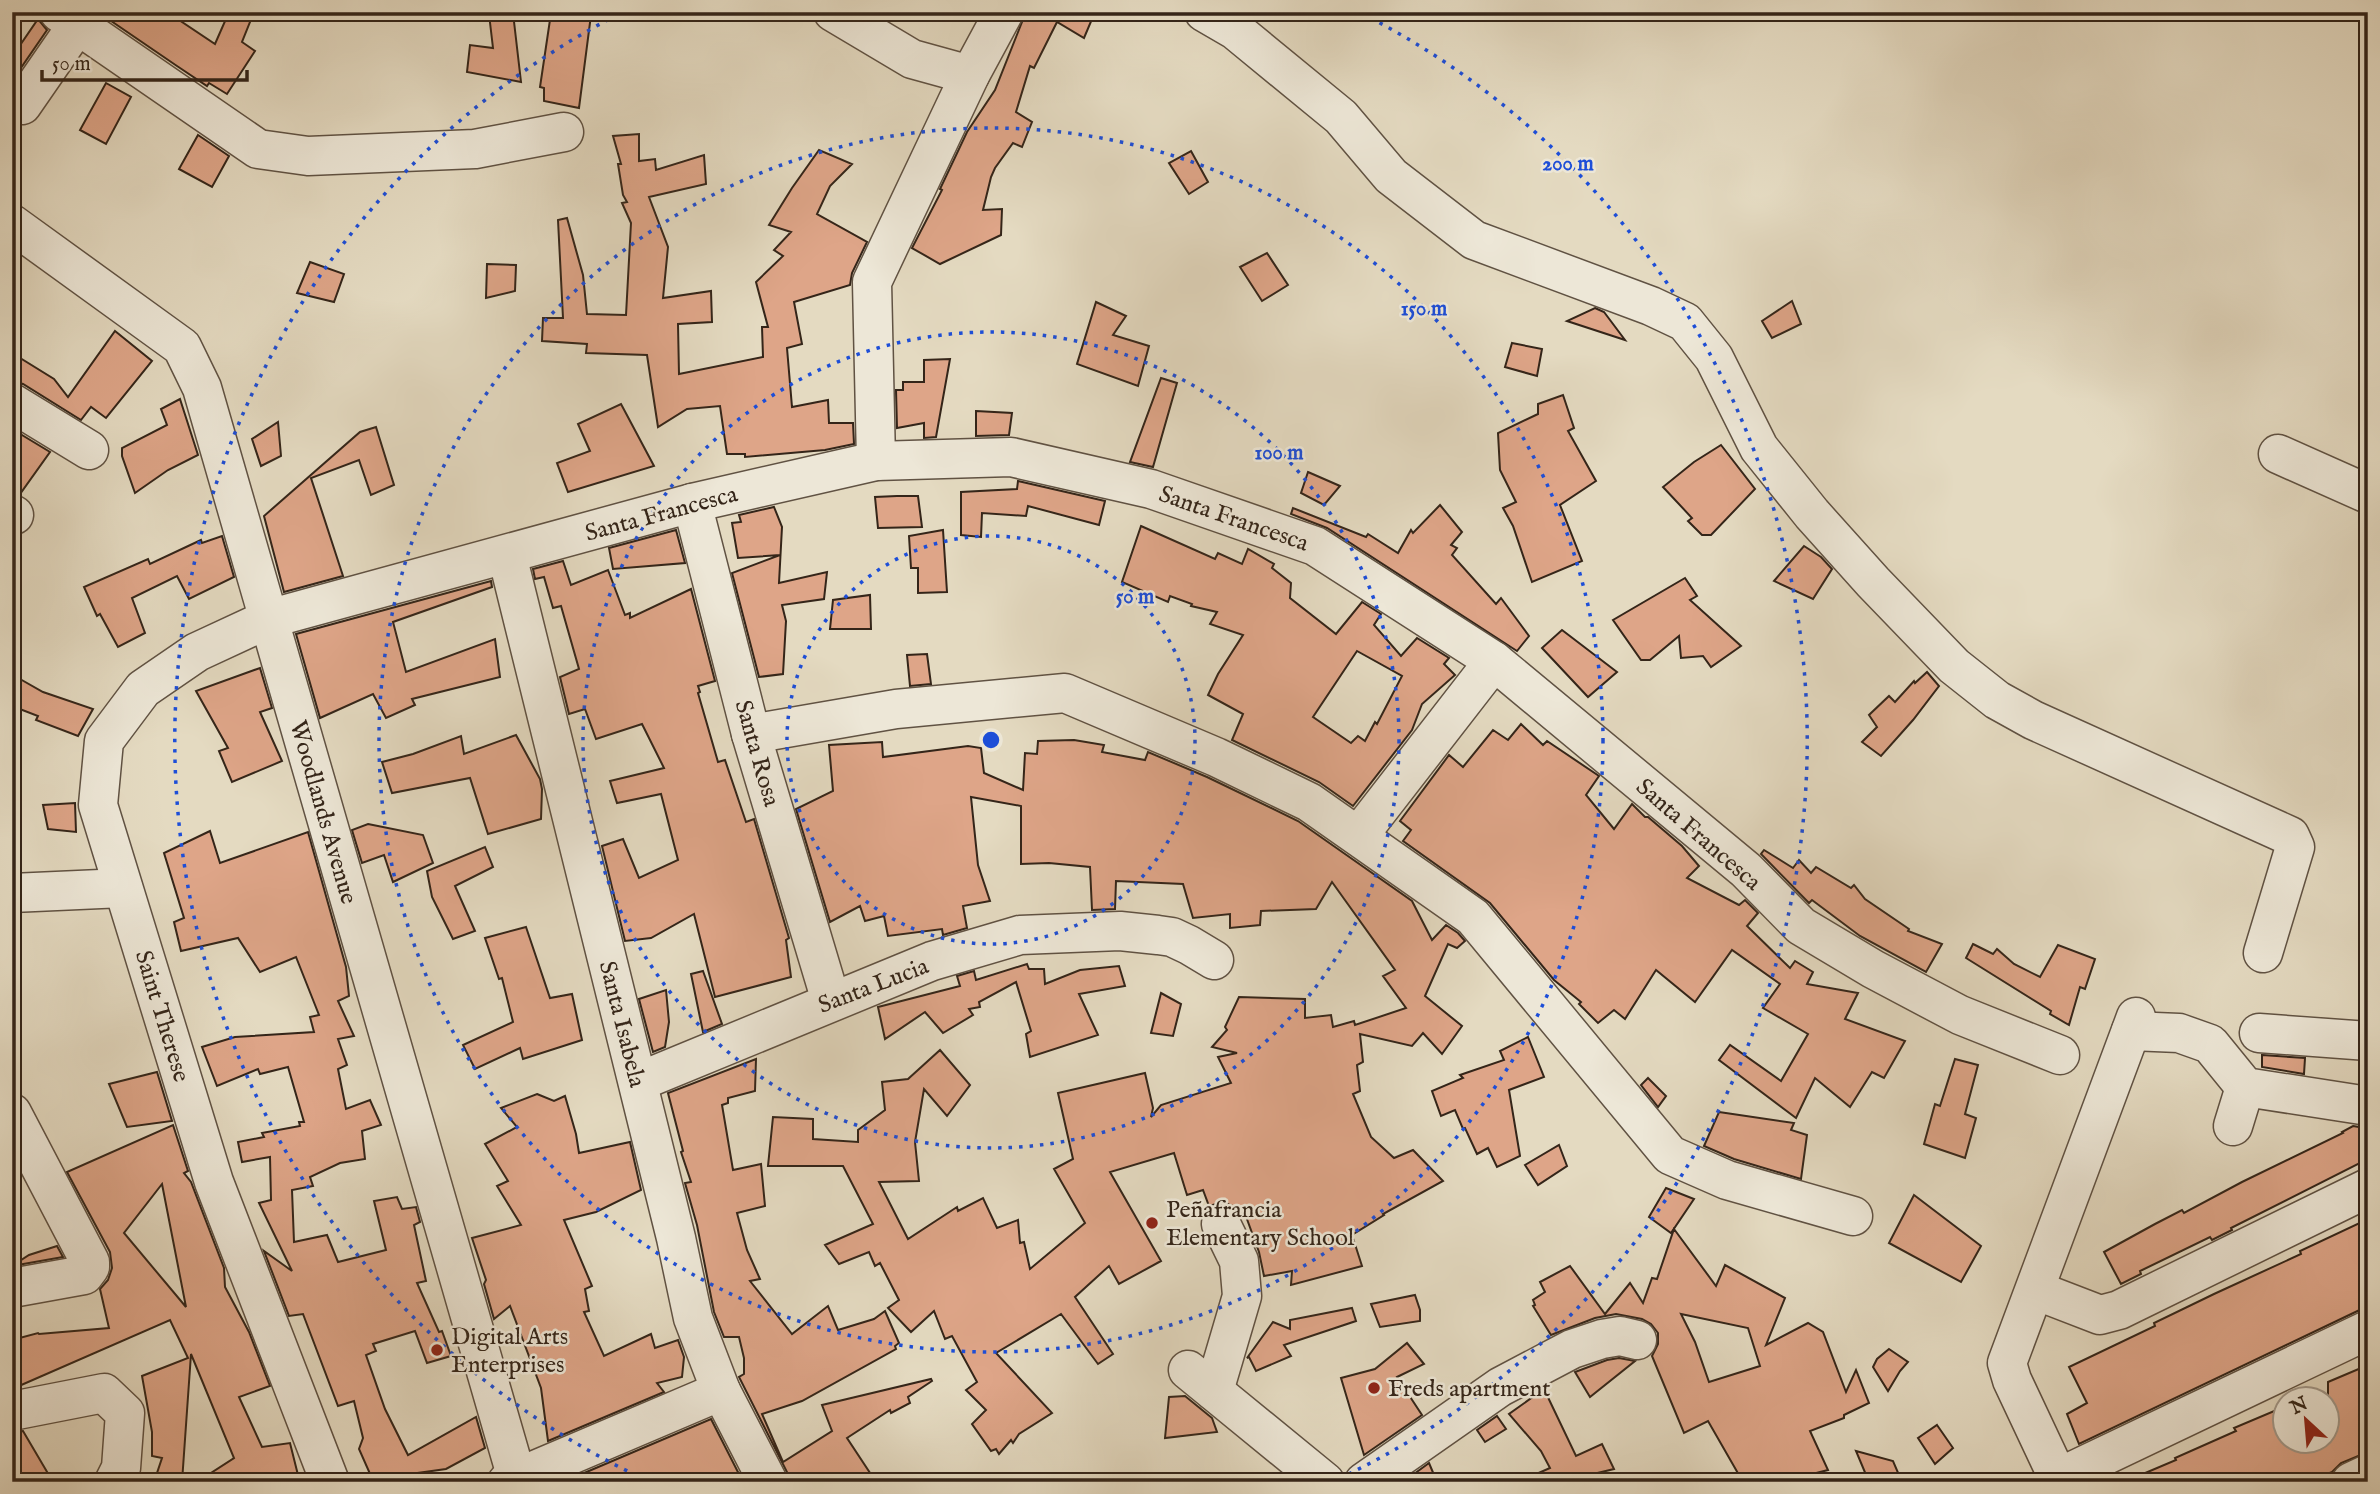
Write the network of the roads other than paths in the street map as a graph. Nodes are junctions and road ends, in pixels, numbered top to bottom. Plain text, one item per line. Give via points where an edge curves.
1 (833, 12) edge
2 (1004, 12) edge
3 (1204, 12) edge
4 (68, 18) edge
5 (970, 75) junction
6 (22, 105) dead end
7 (564, 132) dead end
8 (12, 223) edge
9 (12, 403) edge
10 (89, 450) dead end
11 (2277, 454) dead end
12 (876, 461) junction
13 (2368, 494) edge
14 (692, 503) junction
15 (507, 555) junction
16 (268, 619) junction
17 (1494, 661) junction
18 (751, 734) junction
19 (1359, 835) junction
20 (123, 888) junction
21 (12, 893) edge
22 (2263, 953) dead end
23 (1214, 960) dead end
24 (831, 1001) junction
25 (2259, 1033) dead end
26 (2368, 1041) edge
27 (2060, 1055) dead end
28 (638, 1082) junction
29 (2245, 1087) junction
30 (2368, 1106) edge
31 (12, 1113) edge
32 (2233, 1126) dead end
33 (2368, 1188) edge
34 (1853, 1216) dead end
35 (1220, 1224) dead end
36 (12, 1288) edge
37 (2035, 1290) junction
38 (2368, 1330) edge
39 (1637, 1340) dead end
40 (721, 1391) junction
41 (12, 1411) edge
42 (2368, 1474) edge
43 (514, 1480) edge
44 (2059, 1480) edge
45 (114, 1482) edge
46 (330, 1482) edge
47 (768, 1482) edge
48 (1325, 1482) edge
49 (1364, 1482) edge
50 (2351, 1482) edge

1 - 5 street via 912,59
2 - 5 street
3 - 22 street via 1235,30 1341,117 1391,176 1474,240 1685,321 1714,358 1759,449 1804,505 1954,666 1997,700 2290,836 2295,847
4 - 6 street
4 - 7 street via 258,149 308,156 475,149
5 - 12 street via 872,282
8 - 16 street, Woodlands Avenue via 181,347 201,388
9 - 10 street
11 - 13 street
12 - 14 street, Santa Francesca
12 - 17 street, Santa Francesca via 1011,457 1151,489 1315,546
14 - 15 street, Santa Francesca
14 - 18 street, Santa Rosa
15 - 16 street, Santa Francesca
15 - 28 street, Santa Isabela
16 - 20 street, Saint Therese via 197,652 143,689 104,741 98,805
16 - 43 street, Woodlands Avenue
17 - 19 street
17 - 27 street, Santa Francesca via 1746,870 1801,926 1960,1015
18 - 19 street via 896,709 1065,693 1216,757 1309,802
18 - 24 street, Santa Rosa
19 - 34 street via 1473,917 1670,1155 1727,1180
20 - 21 street
20 - 46 street, Saint Therese via 214,1182
23 - 24 street, Santa Lucia via 1172,937 1120,931 1020,935 932,961
24 - 28 street, Santa Lucia
25 - 26 street
28 - 40 street, Santa Isabela via 692,1318
29 - 30 street
29 - 32 street
29 - 37 street via 2210,1044 2133,1024
31 - 36 street via 90,1267 84,1275
33 - 37 street via 2119,1310 2100,1315
35 - 48 street via 1239,1262 1242,1296 1201,1381
37 - 44 street via 2007,1363
38 - 44 street
39 - 49 street via 1619,1336 1572,1349 1500,1387
40 - 43 street
40 - 47 street, Santa Isabela
41 - 45 street via 104,1393 125,1413 121,1468
42 - 50 street

